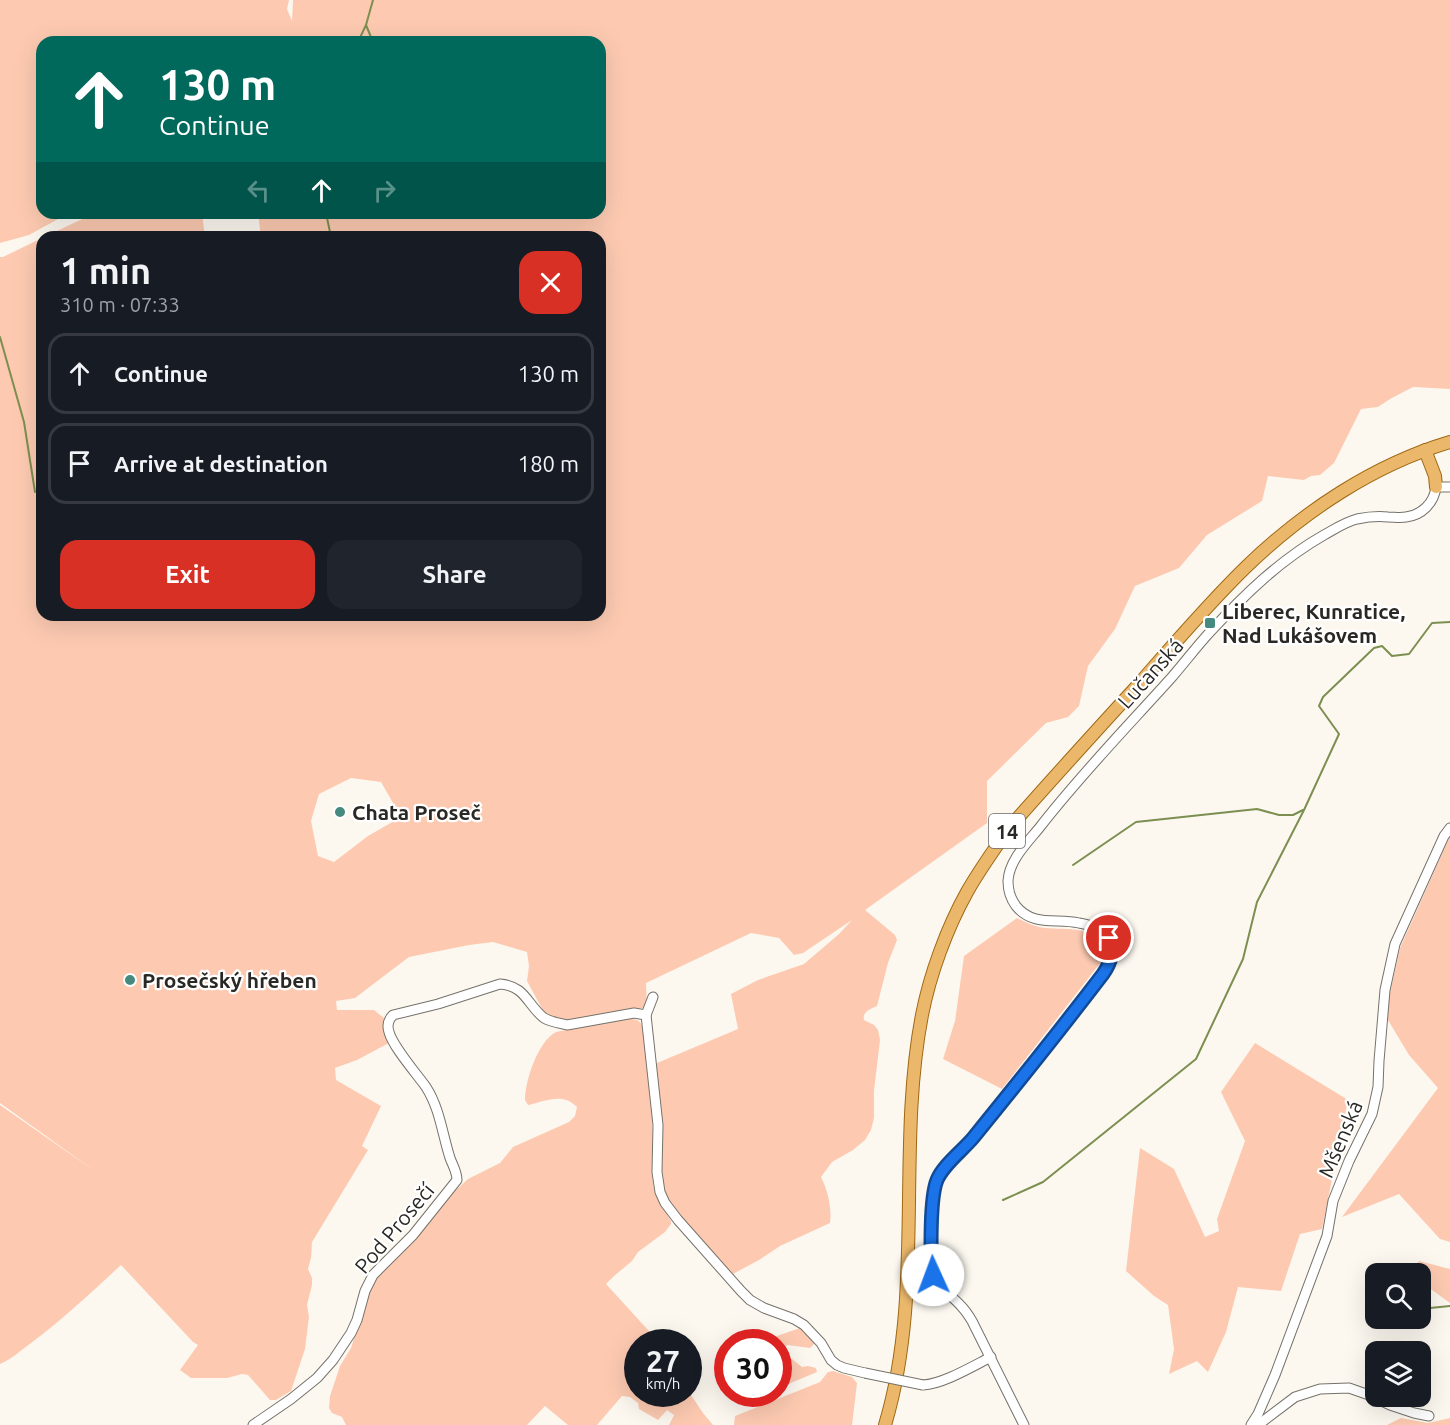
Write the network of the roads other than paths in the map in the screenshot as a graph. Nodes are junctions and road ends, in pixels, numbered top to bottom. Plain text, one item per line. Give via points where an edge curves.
1 (1450, 442) edge
2 (1425, 450) junction
3 (1436, 487) junction
4 (1450, 487) edge
5 (1450, 828) edge
6 (654, 997) dead end
7 (646, 1015) junction
8 (992, 1357) junction
9 (1429, 1416) dead end
10 (254, 1425) edge
11 (885, 1425) edge
12 (1024, 1425) edge
13 (1251, 1425) edge
14 (1258, 1425) edge

1 - 2 main road, 14
2 - 3 main road
2 - 11 main road, 14 via 1318,507 1245,568 1010,827 966,894 933,974 916,1050 903,1338
3 - 4 street
3 - 8 street, Lučanská via 1432,501 1418,514 1363,518 1342,524 1266,576 1208,634 1061,799 1012,864 1009,893 1018,908 1033,919 1079,922 1097,928 1109,938 1112,950 1103,974 937,1180 933,1194 933,1275 941,1289 962,1306
5 - 13 street, Mšenská via 1395,944 1385,990 1378,1087 1372,1114 1333,1201 1327,1236 1275,1375
6 - 7 street
7 - 8 street, bridge via 658,1125 658,1183 665,1203 750,1300 804,1325 837,1365 865,1373 931,1384
7 - 10 street, Pod Prosečí via 634,1013 561,1024 543,1017 518,988 500,984 393,1015 388,1025 390,1036 438,1110 457,1180 413,1235 373,1275 351,1333 333,1360 317,1378
8 - 12 street
9 - 14 street via 1349,1388 1320,1389 1295,1397

